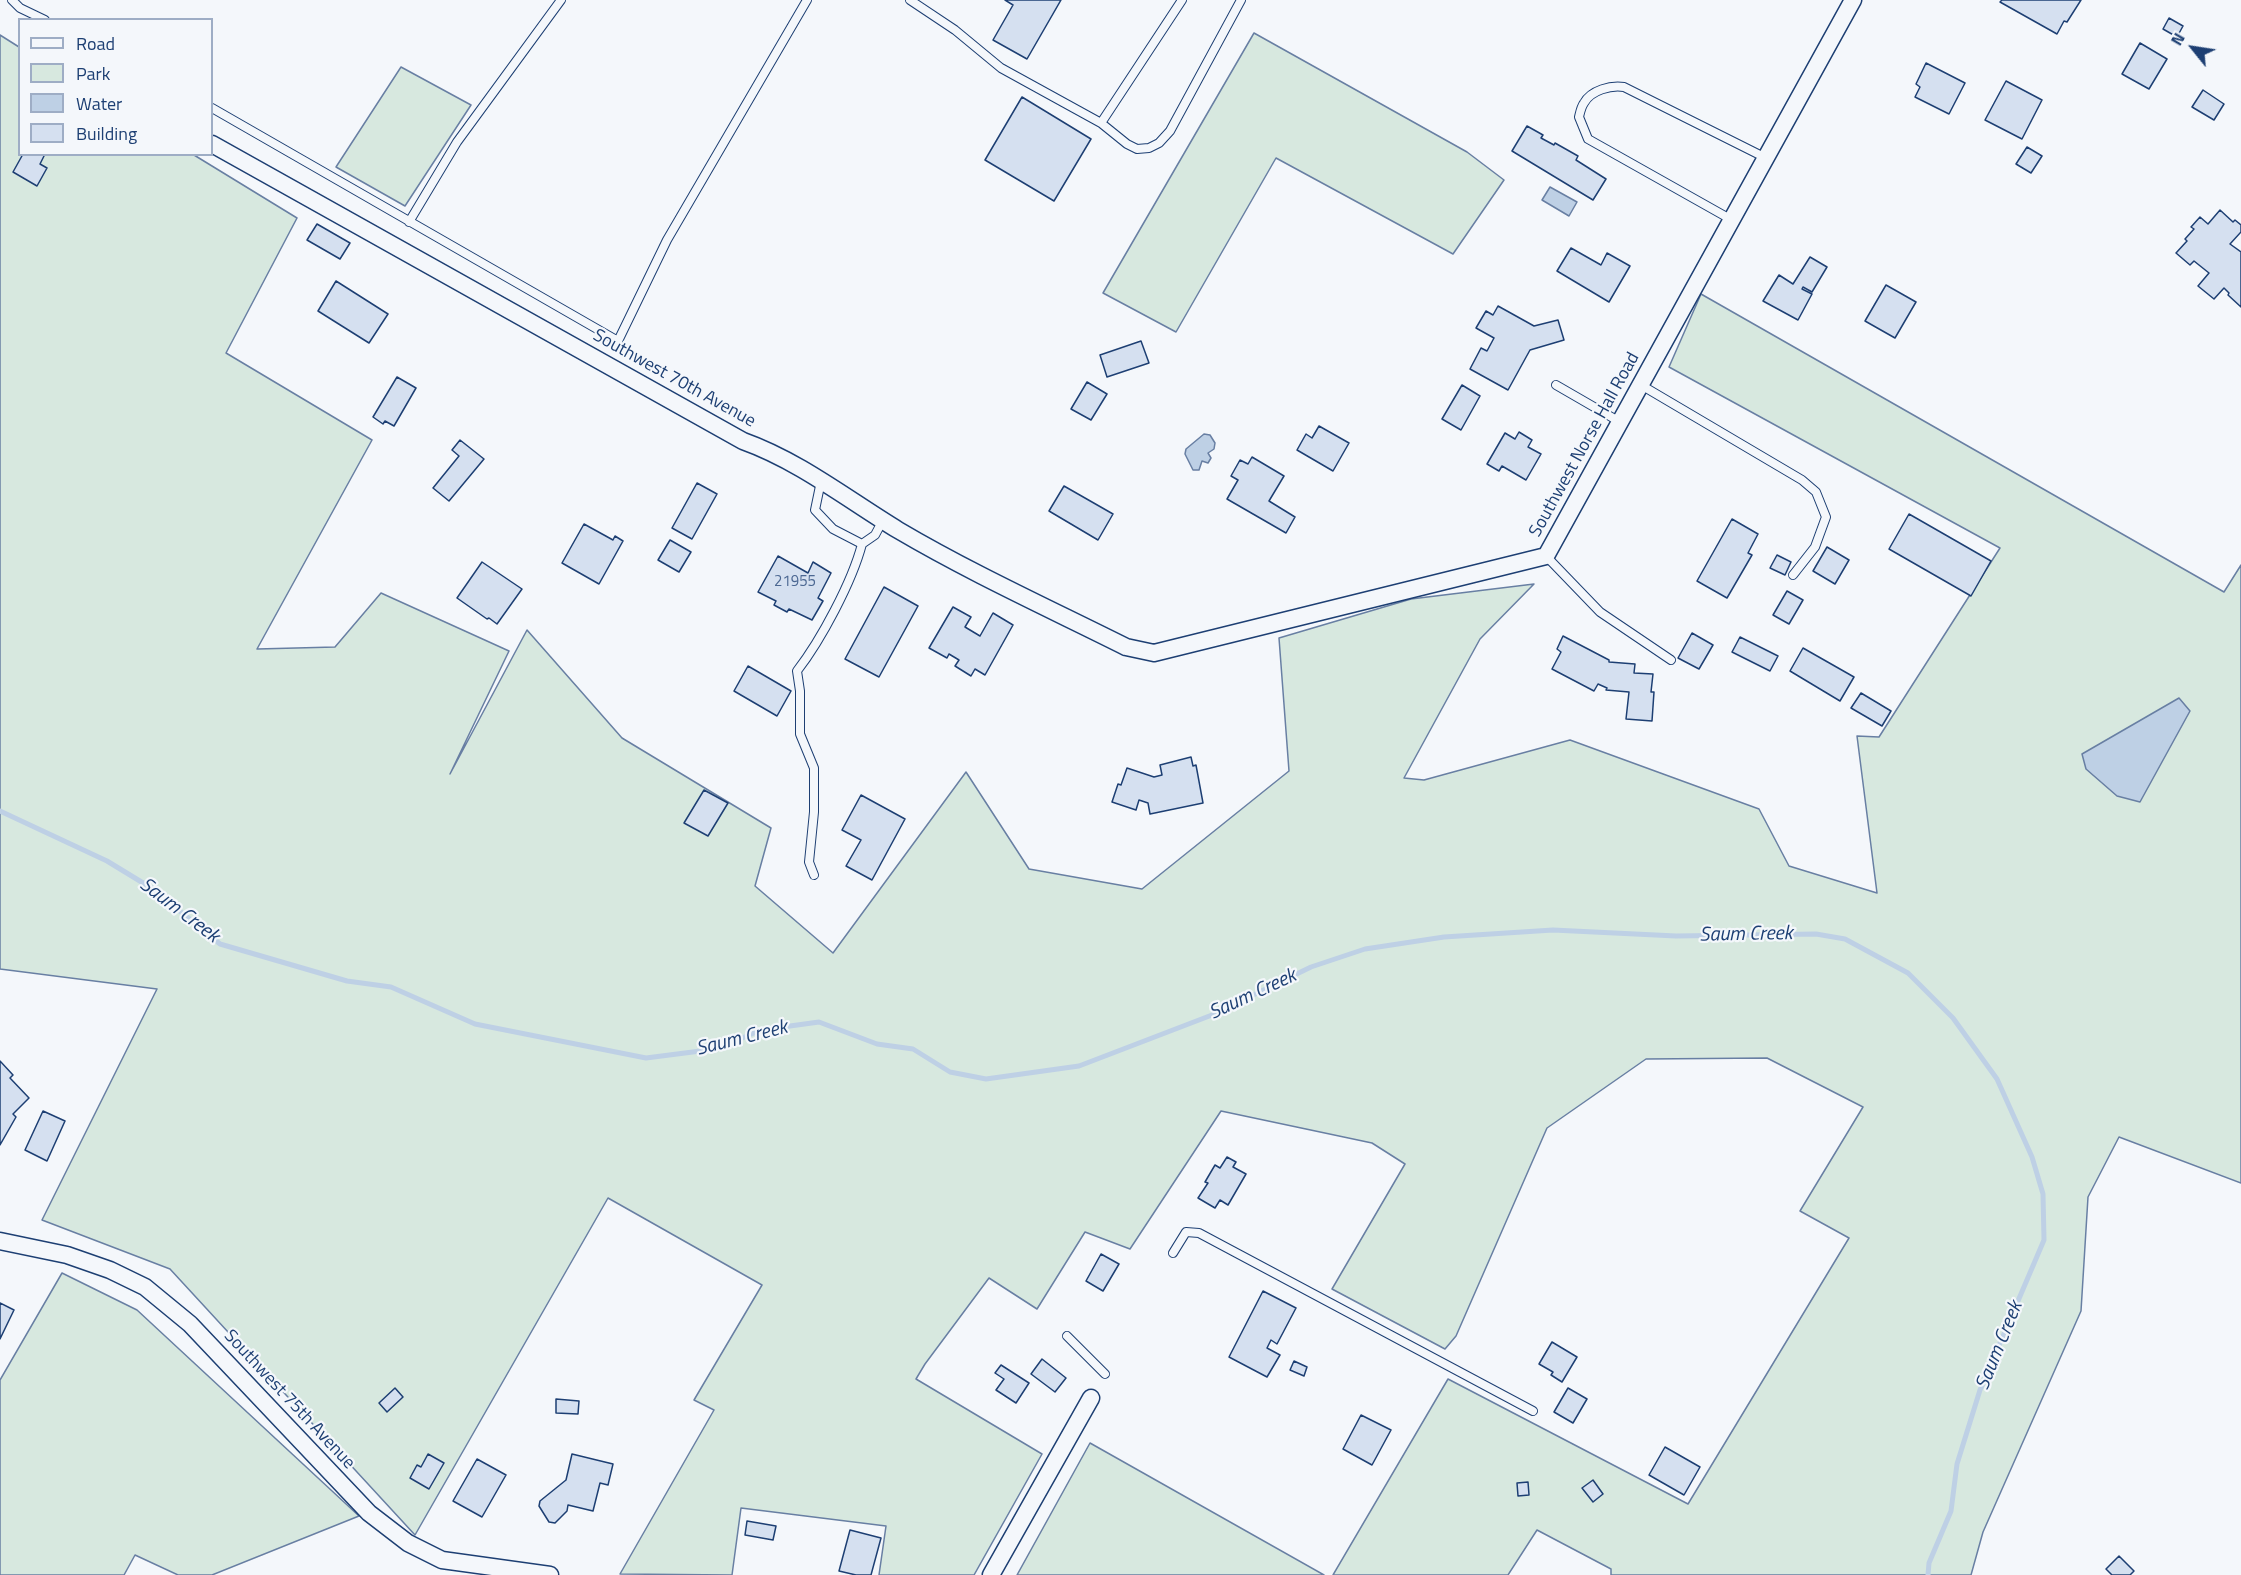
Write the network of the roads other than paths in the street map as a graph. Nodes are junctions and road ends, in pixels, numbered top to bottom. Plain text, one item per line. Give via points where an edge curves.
1 (12, 0) edge
2 (561, 0) edge
3 (807, 0) edge
4 (910, 0) edge
5 (1182, 0) edge
6 (1241, 0) edge
7 (1853, 0) edge
8 (41, 18) edge
9 (213, 109) edge
10 (1101, 123) junction
11 (213, 145) edge
12 (1766, 158) junction
13 (1732, 220) junction
14 (409, 222) junction
15 (1556, 385) dead end
16 (1641, 385) junction
17 (1620, 422) junction
18 (820, 481) junction
19 (883, 520) junction
20 (862, 544) junction
21 (1546, 556) junction
22 (1793, 575) dead end
23 (1154, 652) joint
24 (1671, 660) dead end
25 (814, 875) dead end
26 (0, 1241) edge
27 (1173, 1253) dead end
28 (1067, 1336) dead end
29 (1105, 1374) dead end
30 (1091, 1398) dead end
31 (1533, 1411) dead end
32 (550, 1575) edge
33 (991, 1575) edge

1 - 8 lane
2 - 14 lane via 457,142
3 - 14 lane via 667,240 618,341
4 - 10 lane via 1001,68
5 - 10 lane
6 - 10 lane via 1170,131 1159,143 1137,148
7 - 12 street, Southwest Norse Hall Road
9 - 14 lane
11 - 18 street, Southwest 70th Avenue
12 - 13 street, Southwest Norse Hall Road
12 - 13 lane via 1624,87 1599,90 1584,101 1579,117 1588,139
13 - 16 street, Southwest Norse Hall Road
15 - 17 lane
16 - 17 street, Southwest Norse Hall Road
16 - 22 lane via 1802,480 1815,492 1826,517 1815,547
17 - 21 street, Southwest Norse Hall Road
18 - 19 street, Southwest 70th Avenue
18 - 20 lane via 815,510 833,529
19 - 20 lane via 875,535
19 - 23 street, Southwest 70th Avenue via 949,559 1126,647
20 - 25 lane via 857,562 813,650 797,671 800,734 814,768 808,862
21 - 23 street, Southwest Norse Hall Road
21 - 24 lane via 1600,612
26 - 32 street, Southwest 75th Avenue via 67,1255 110,1269 145,1287 190,1324 369,1513 408,1544 442,1560
27 - 31 lane via 1186,1232 1200,1233
28 - 29 lane
30 - 33 street

